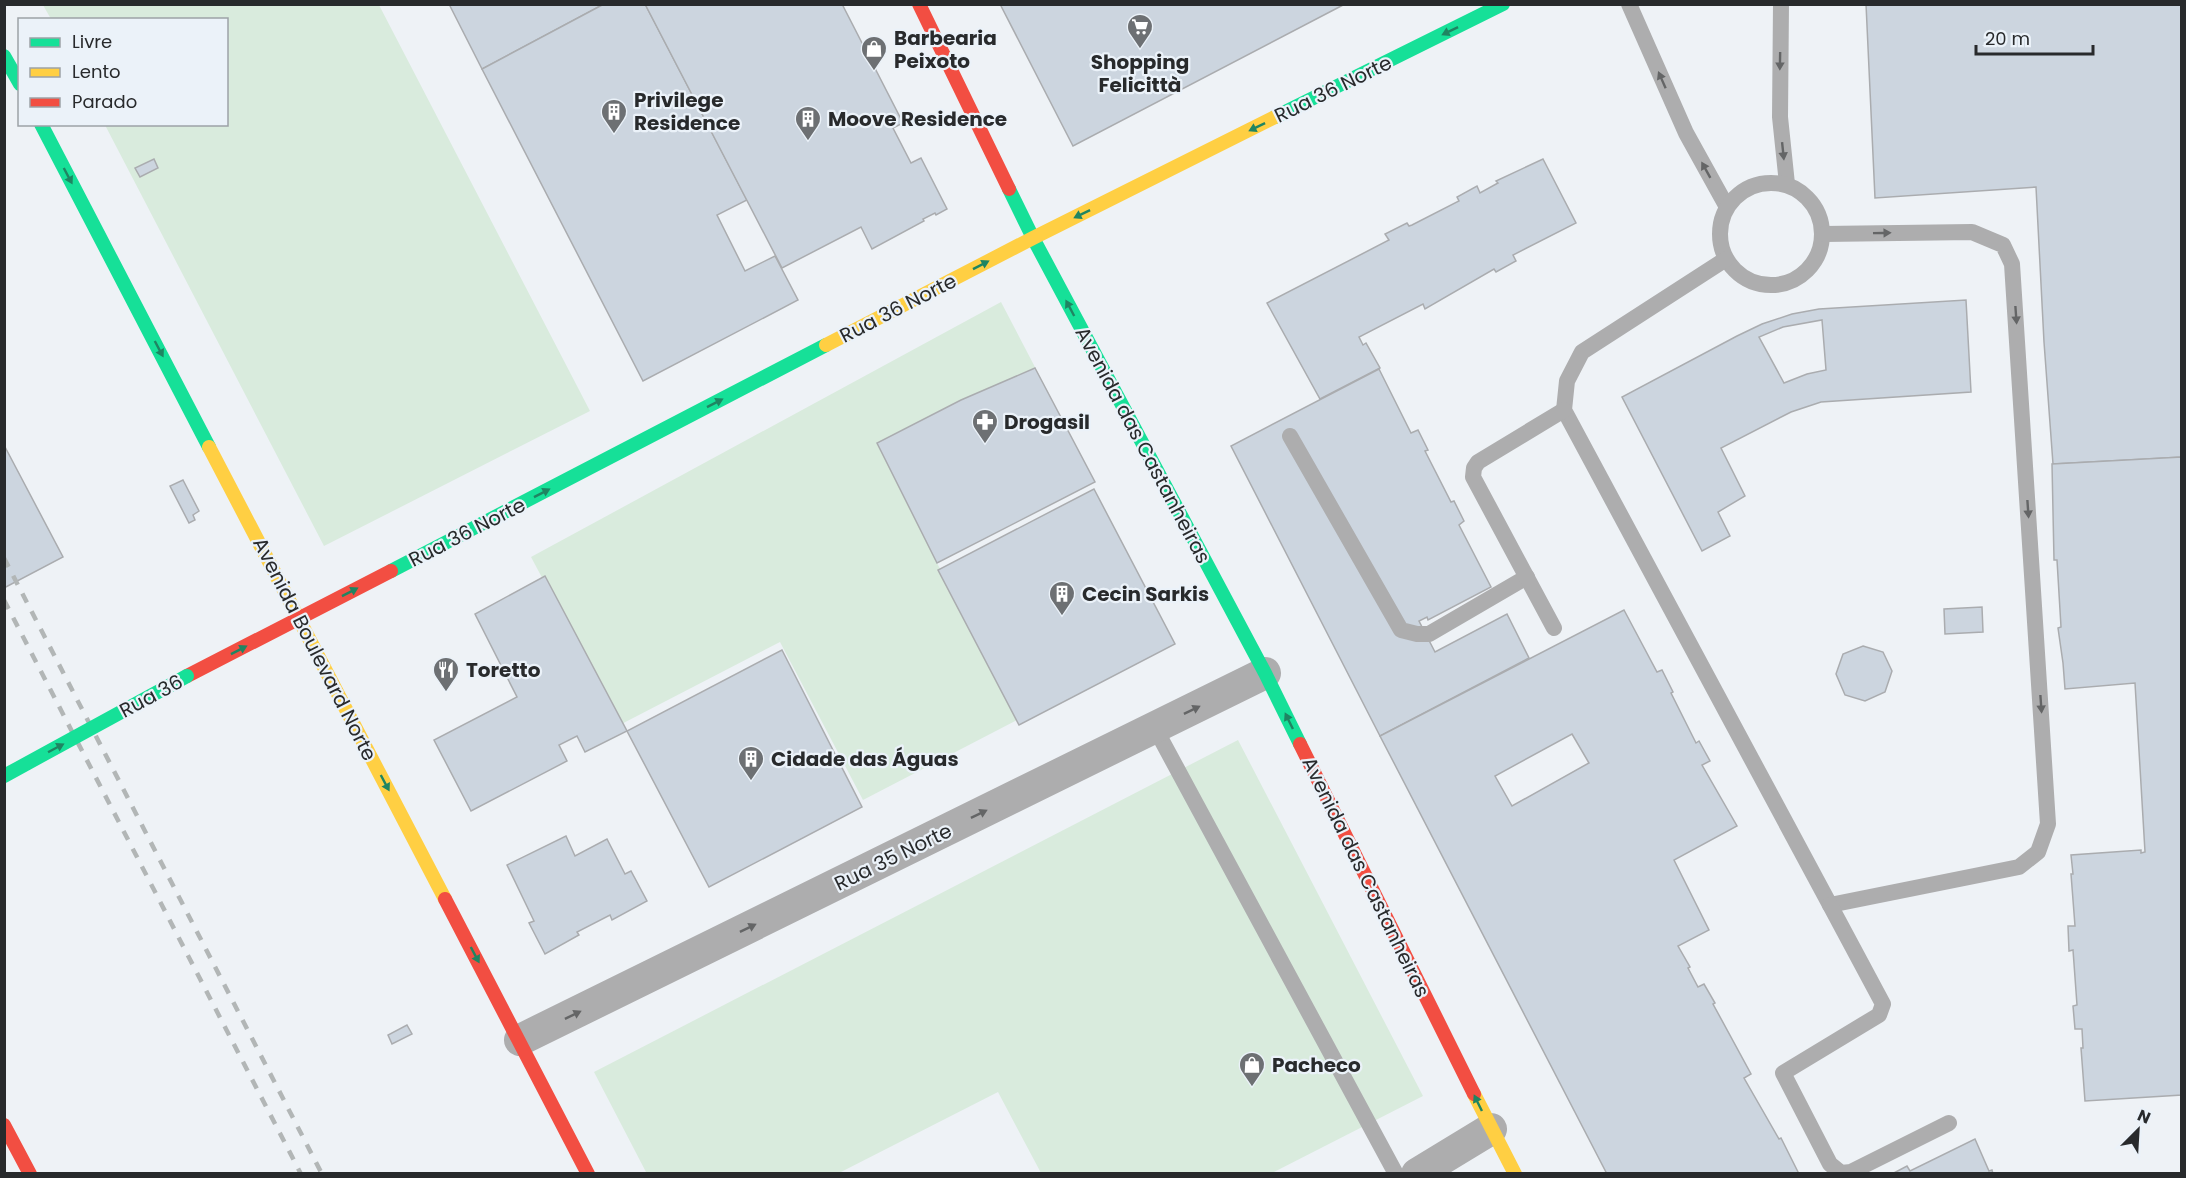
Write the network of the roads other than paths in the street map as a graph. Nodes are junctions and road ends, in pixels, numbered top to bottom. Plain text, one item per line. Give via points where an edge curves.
1 (919, 4) edge
2 (1503, 4) edge
3 (1629, 4) edge
4 (1781, 4) edge
5 (4, 56) edge
6 (18, 80) edge
7 (42, 126) edge
8 (1787, 184) junction
9 (1727, 207) junction
10 (1824, 234) junction
11 (1033, 238) junction
12 (1726, 259) junction
13 (1564, 410) junction
14 (1290, 436) dead end
15 (1527, 577) junction
16 (298, 619) junction
17 (1554, 628) dead end
18 (1265, 673) junction
19 (1155, 728) junction
20 (4, 776) edge
21 (1830, 905) junction
22 (520, 1040) junction
23 (1949, 1123) dead end
24 (4, 1125) edge
25 (1491, 1129) junction
26 (1426, 1171) edge
27 (30, 1173) edge
28 (588, 1173) edge
29 (1396, 1173) edge
30 (1515, 1173) edge

1 - 11 street, Avenida das Castanheiras
2 -> 11 street, Rua 36 Norte
9 -> 3 lane via 1686,133
4 -> 8 lane via 1780,117
5 - 6 street
7 -> 16 street, Avenida Boulevard Norte
8 - 9 lane via 1764,182 1742,190
8 - 10 lane via 1814,203
9 - 12 lane via 1720,224 1719,242
10 - 12 lane via 1817,260 1797,279 1771,286 1744,278
10 -> 21 lane via 1972,232 2003,245 2012,264 2048,824 2038,852 2019,867
16 -> 11 street, Rua 36 Norte
18 -> 11 street, Avenida das Castanheiras
12 - 13 lane via 1582,352 1567,381
13 - 15 lane via 1474,468 1473,477
13 - 21 lane
14 - 15 lane via 1401,630 1429,634
15 - 17 lane
20 -> 16 street, Rua 36, bridge
16 -> 22 street, Avenida Boulevard Norte
19 -> 18 street, Rua 35 Norte
25 -> 18 street, Avenida das Castanheiras
22 -> 19 street, Rua 35 Norte
19 - 29 lane
21 - 23 lane via 1883,1004 1879,1015 1783,1073 1830,1164 1841,1173 1851,1172
22 - 28 street, Avenida Boulevard Norte
24 - 27 street
25 - 26 street
25 - 30 street, Avenida das Castanheiras

